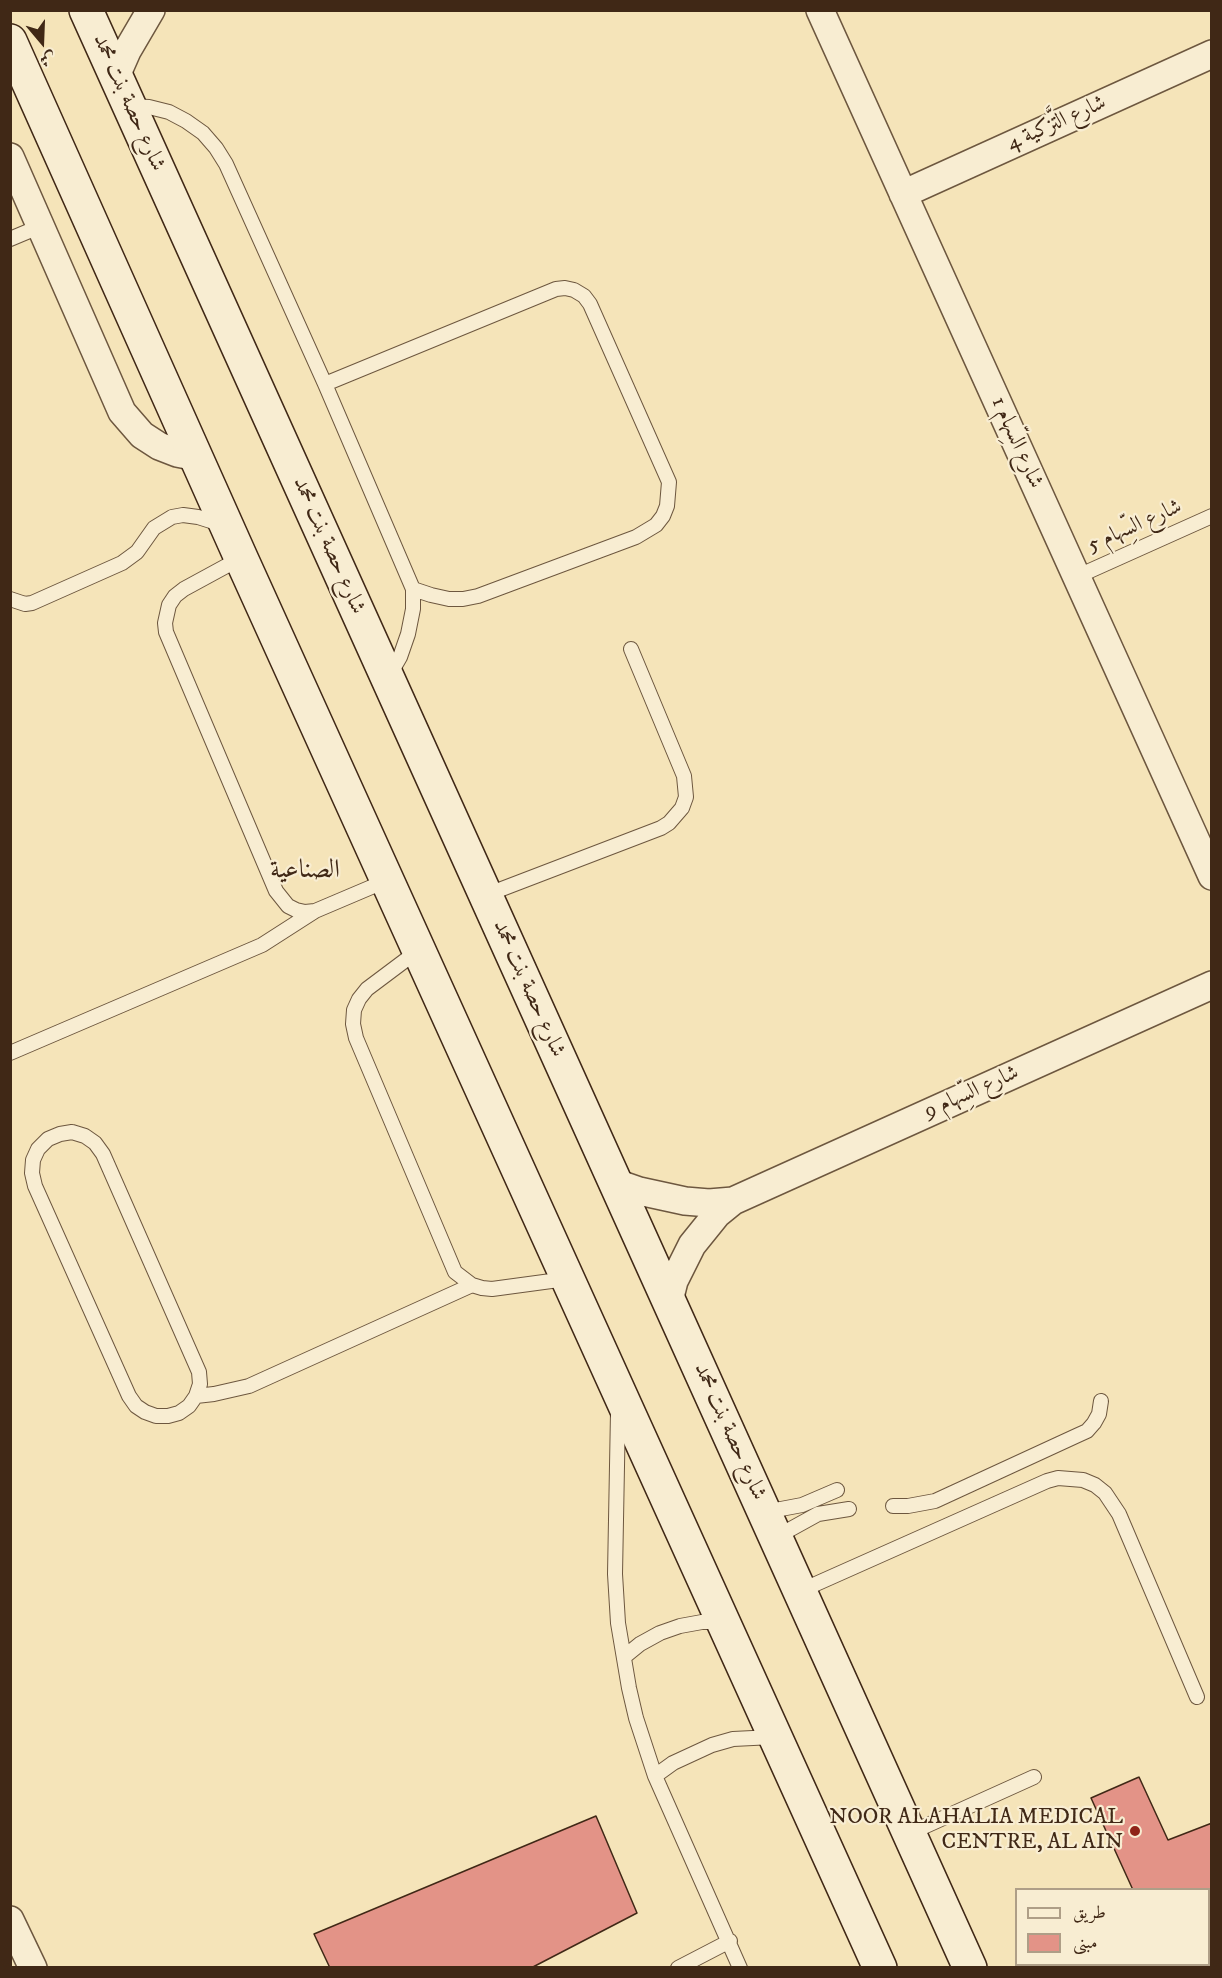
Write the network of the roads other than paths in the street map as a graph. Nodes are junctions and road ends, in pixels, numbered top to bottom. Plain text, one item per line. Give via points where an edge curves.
1 (86, 10) edge
2 (151, 10) edge
3 (820, 10) edge
4 (10, 41) edge
5 (1212, 54) edge
6 (116, 76) junction
7 (129, 106) junction
8 (10, 157) edge
9 (903, 194) junction
10 (40, 226) junction
11 (10, 239) edge
12 (325, 384) junction
13 (197, 457) junction
14 (1212, 516) edge
15 (228, 528) junction
16 (241, 558) junction
17 (1076, 577) junction
18 (414, 589) junction
19 (10, 599) edge
20 (631, 649) dead end
21 (388, 678) junction
22 (1212, 876) edge
23 (388, 880) junction
24 (486, 895) junction
25 (315, 911) junction
26 (419, 950) junction
27 (1212, 985) edge
28 (10, 1053) edge
29 (616, 1183) junction
30 (733, 1201) junction
31 (568, 1279) junction
32 (472, 1285) junction
33 (669, 1301) junction
34 (618, 1389) junction
35 (196, 1396) junction
36 (1101, 1401) dead end
37 (837, 1490) dead end
38 (893, 1506) dead end
39 (849, 1509) dead end
40 (765, 1512) junction
41 (778, 1541) junction
42 (800, 1591) junction
43 (724, 1622) junction
44 (624, 1657) junction
45 (1197, 1697) dead end
46 (776, 1737) junction
47 (655, 1776) junction
48 (1034, 1777) dead end
49 (910, 1833) junction
50 (10, 1920) edge
51 (730, 1941) junction
52 (33, 1968) edge
53 (678, 1968) edge
54 (740, 1968) edge
55 (880, 1968) edge
56 (970, 1968) edge

1 - 6 street, شارع حصة بنت محمد
2 - 6 street
3 - 9 street, شارع السِّهام 1
4 - 13 street
5 - 9 street, شارع التَّزكية 4
6 - 7 street, شارع حصة بنت محمد
7 - 12 lane via 169,112 203,133 216,147
7 - 21 street, شارع حصة بنت محمد
8 - 10 street
9 - 17 street, شارع السِّهام 1
10 - 11 lane
10 - 13 street via 122,412 142,435 159,446
12 - 18 lane
12 - 18 lane via 556,289 574,290 590,304 669,482 663,516 636,537 478,596 449,598
13 - 15 street
14 - 17 lane, شارع السِّهام 5
15 - 16 street
15 - 19 lane via 198,517 172,517 154,528 137,552 122,563 32,603
16 - 23 street
16 - 25 lane via 175,596 166,614 166,632 276,891 281,900 296,910
17 - 22 street, شارع السِّهام 1
18 - 21 lane via 408,634
20 - 24 lane via 684,776 686,797 682,808 661,828
21 - 24 street, شارع حصة بنت محمد
23 - 25 lane
23 - 26 street
24 - 29 street, شارع حصة بنت محمد
25 - 28 lane via 262,945
26 - 31 street
26 - 32 lane via 359,999 353,1024 455,1272
27 - 30 street, شارع السِّهام 9
29 - 30 street, شارع السِّهام 9 via 677,1200
29 - 33 street, شارع حصة بنت محمد
30 - 33 street, شارع السِّهام 9 via 692,1245
31 - 32 lane via 492,1289
31 - 34 street
32 - 35 lane via 249,1386
33 - 40 street, شارع حصة بنت محمد
34 - 43 street
34 - 44 lane via 615,1574
35 - 35 lane via 199,1372 103,1154 95,1143 72,1132 48,1139 33,1160 35,1186 129,1396 145,1413 156,1416 179,1413
36 - 38 lane via 1094,1423 1076,1437 935,1501
37 - 40 lane via 802,1505
39 - 41 lane via 802,1521
40 - 41 street, شارع حصة بنت محمد
41 - 42 street, شارع حصة بنت محمد
42 - 45 lane via 1047,1481 1083,1480 1105,1493 1119,1514
42 - 49 street, شارع حصة بنت محمد
43 - 44 lane via 680,1626 640,1644
43 - 46 street
44 - 47 lane via 636,1718
46 - 47 lane via 733,1739 712,1745
46 - 55 street
47 - 51 lane
48 - 49 lane
49 - 56 street, شارع حصة بنت محمد
50 - 52 street
51 - 53 lane
51 - 54 lane

